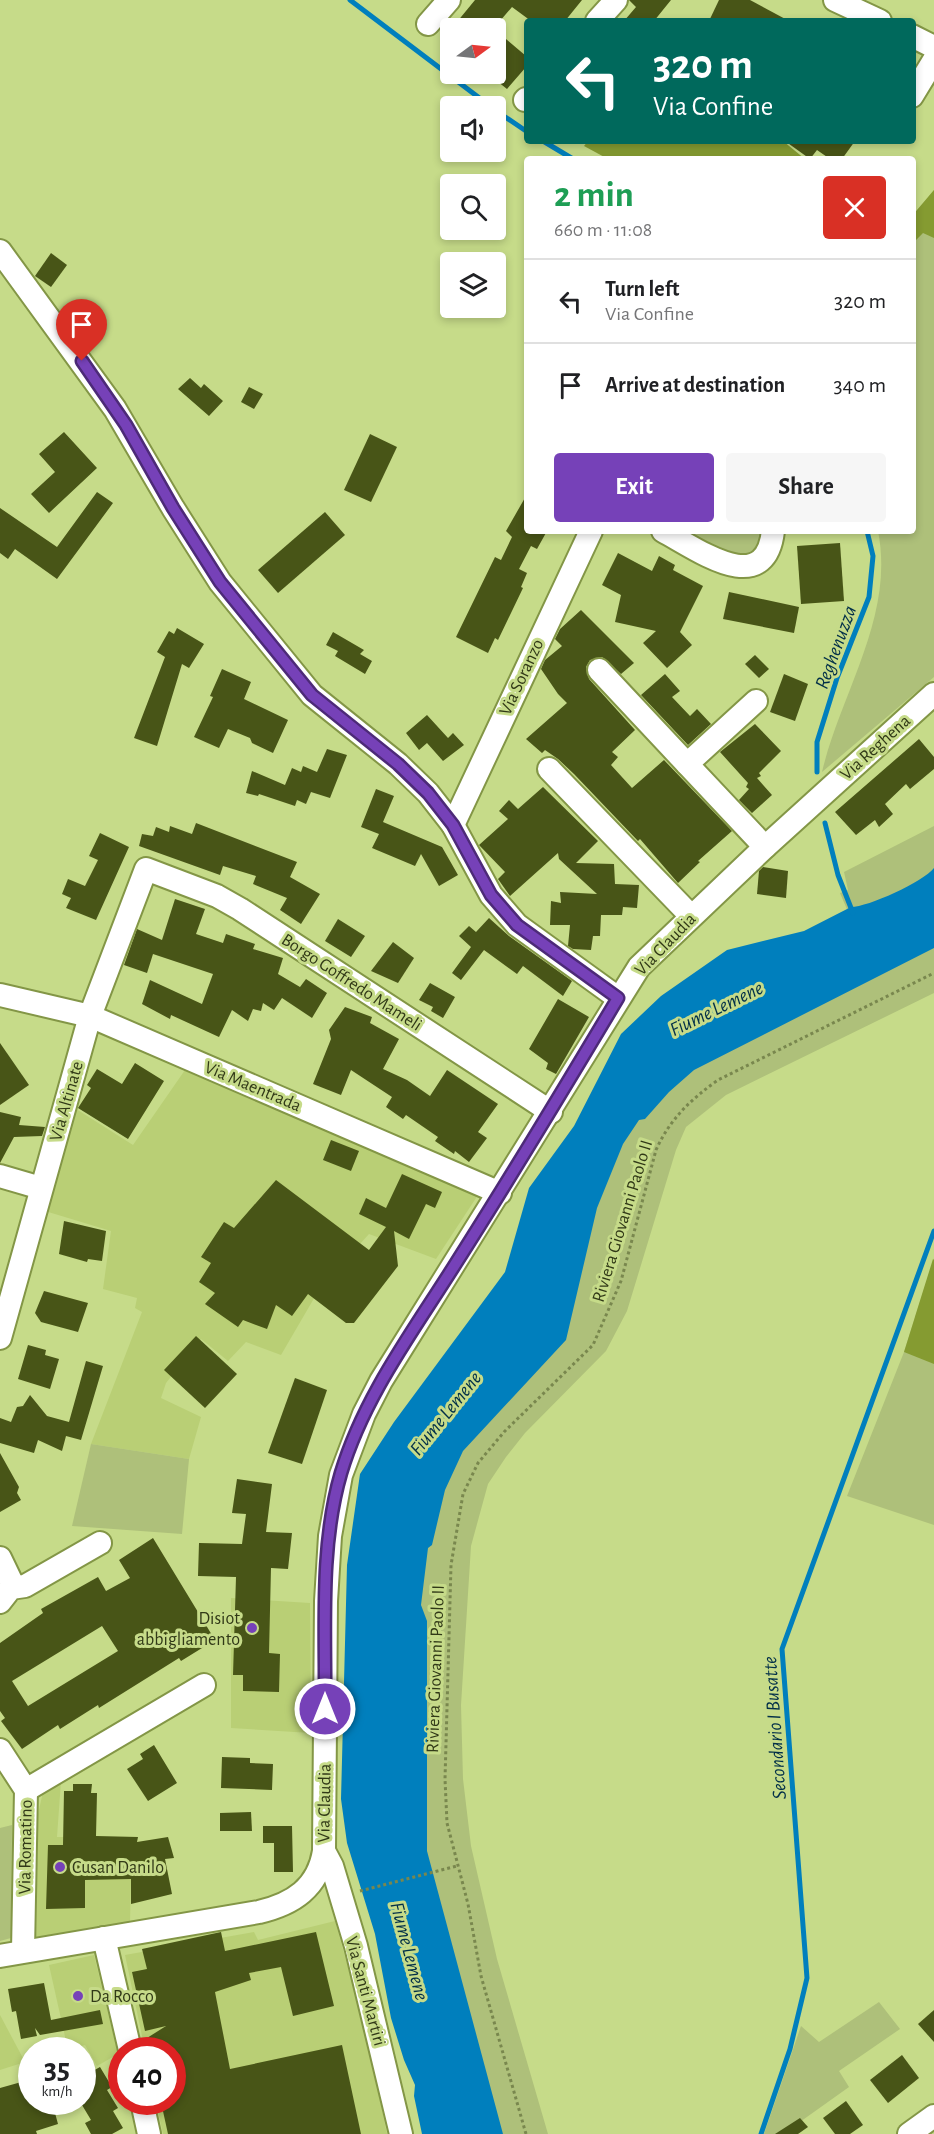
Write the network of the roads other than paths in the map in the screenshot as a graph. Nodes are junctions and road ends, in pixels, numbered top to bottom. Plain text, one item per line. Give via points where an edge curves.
1 (449, 0) edge
2 (616, 0) edge
3 (835, 0) edge
4 (600, 18) edge
5 (874, 18) edge
6 (428, 24) dead end
7 (916, 38) edge
8 (934, 46) edge
9 (934, 60) edge
10 (916, 89) edge
11 (0, 251) edge
12 (590, 534) edge
13 (669, 534) edge
14 (773, 534) edge
15 (599, 670) dead end
16 (934, 694) edge
17 (756, 701) dead end
18 (687, 764) junction
19 (549, 769) dead end
20 (816, 800) joint
21 (453, 825) junction
22 (765, 847) junction
23 (146, 868) joint
24 (691, 916) junction
25 (0, 995) edge
26 (618, 998) junction
27 (90, 1016) junction
28 (551, 1112) junction
29 (0, 1176) edge
30 (41, 1188) junction
31 (500, 1193) junction
32 (0, 1338) edge
33 (100, 1543) dead end
34 (0, 1558) edge
35 (6, 1595) edge
36 (204, 1685) dead end
37 (0, 1750) edge
38 (26, 1790) junction
39 (324, 1851) junction
40 (104, 1938) junction
41 (23, 1951) junction
42 (0, 1956) edge
43 (127, 2037) edge
44 (145, 2115) edge
45 (934, 2116) edge
46 (149, 2134) edge
47 (400, 2134) edge
48 (909, 2134) edge

1 - 6 street
2 - 4 street
3 - 5 street
7 - 8 street
9 - 10 street
11 - 21 street via 115,409 220,582 312,695 398,764
12 - 21 street, Via Soranzo
13 - 14 street via 731,567 762,561 770,551
15 - 18 street
16 - 20 street, Via Reghena
17 - 18 street
18 - 22 street
19 - 24 street
20 - 22 street, Via Claudia
21 - 26 street via 501,909 517,925
22 - 24 street, Via Claudia
23 - 27 street, Via Altinate
23 - 28 street, Borgo Goffredo Mameli via 240,909
24 - 26 street, Via Claudia via 639,967
25 - 27 street, Via Maentrada
26 - 28 street, Via Claudia
27 - 30 street, Via Altinate
27 - 31 street, Via Maentrada
28 - 31 street, Via Claudia
29 - 30 street
30 - 32 street, Via Altinate
31 - 39 street, Via Claudia via 381,1381 360,1422 341,1475 330,1536 326,1602
33 - 35 street
34 - 35 street via 12,1582
36 - 38 street
37 - 38 street, Via Romatino
38 - 41 street, Via Romatino
39 - 40 street, Via Claudia via 320,1870 310,1886 277,1908
39 - 47 street, Via Santi Martiri via 346,1895
40 - 41 street, Via Claudia
40 - 43 street
41 - 42 street, Via Claudia
44 - 46 street
45 - 48 street

